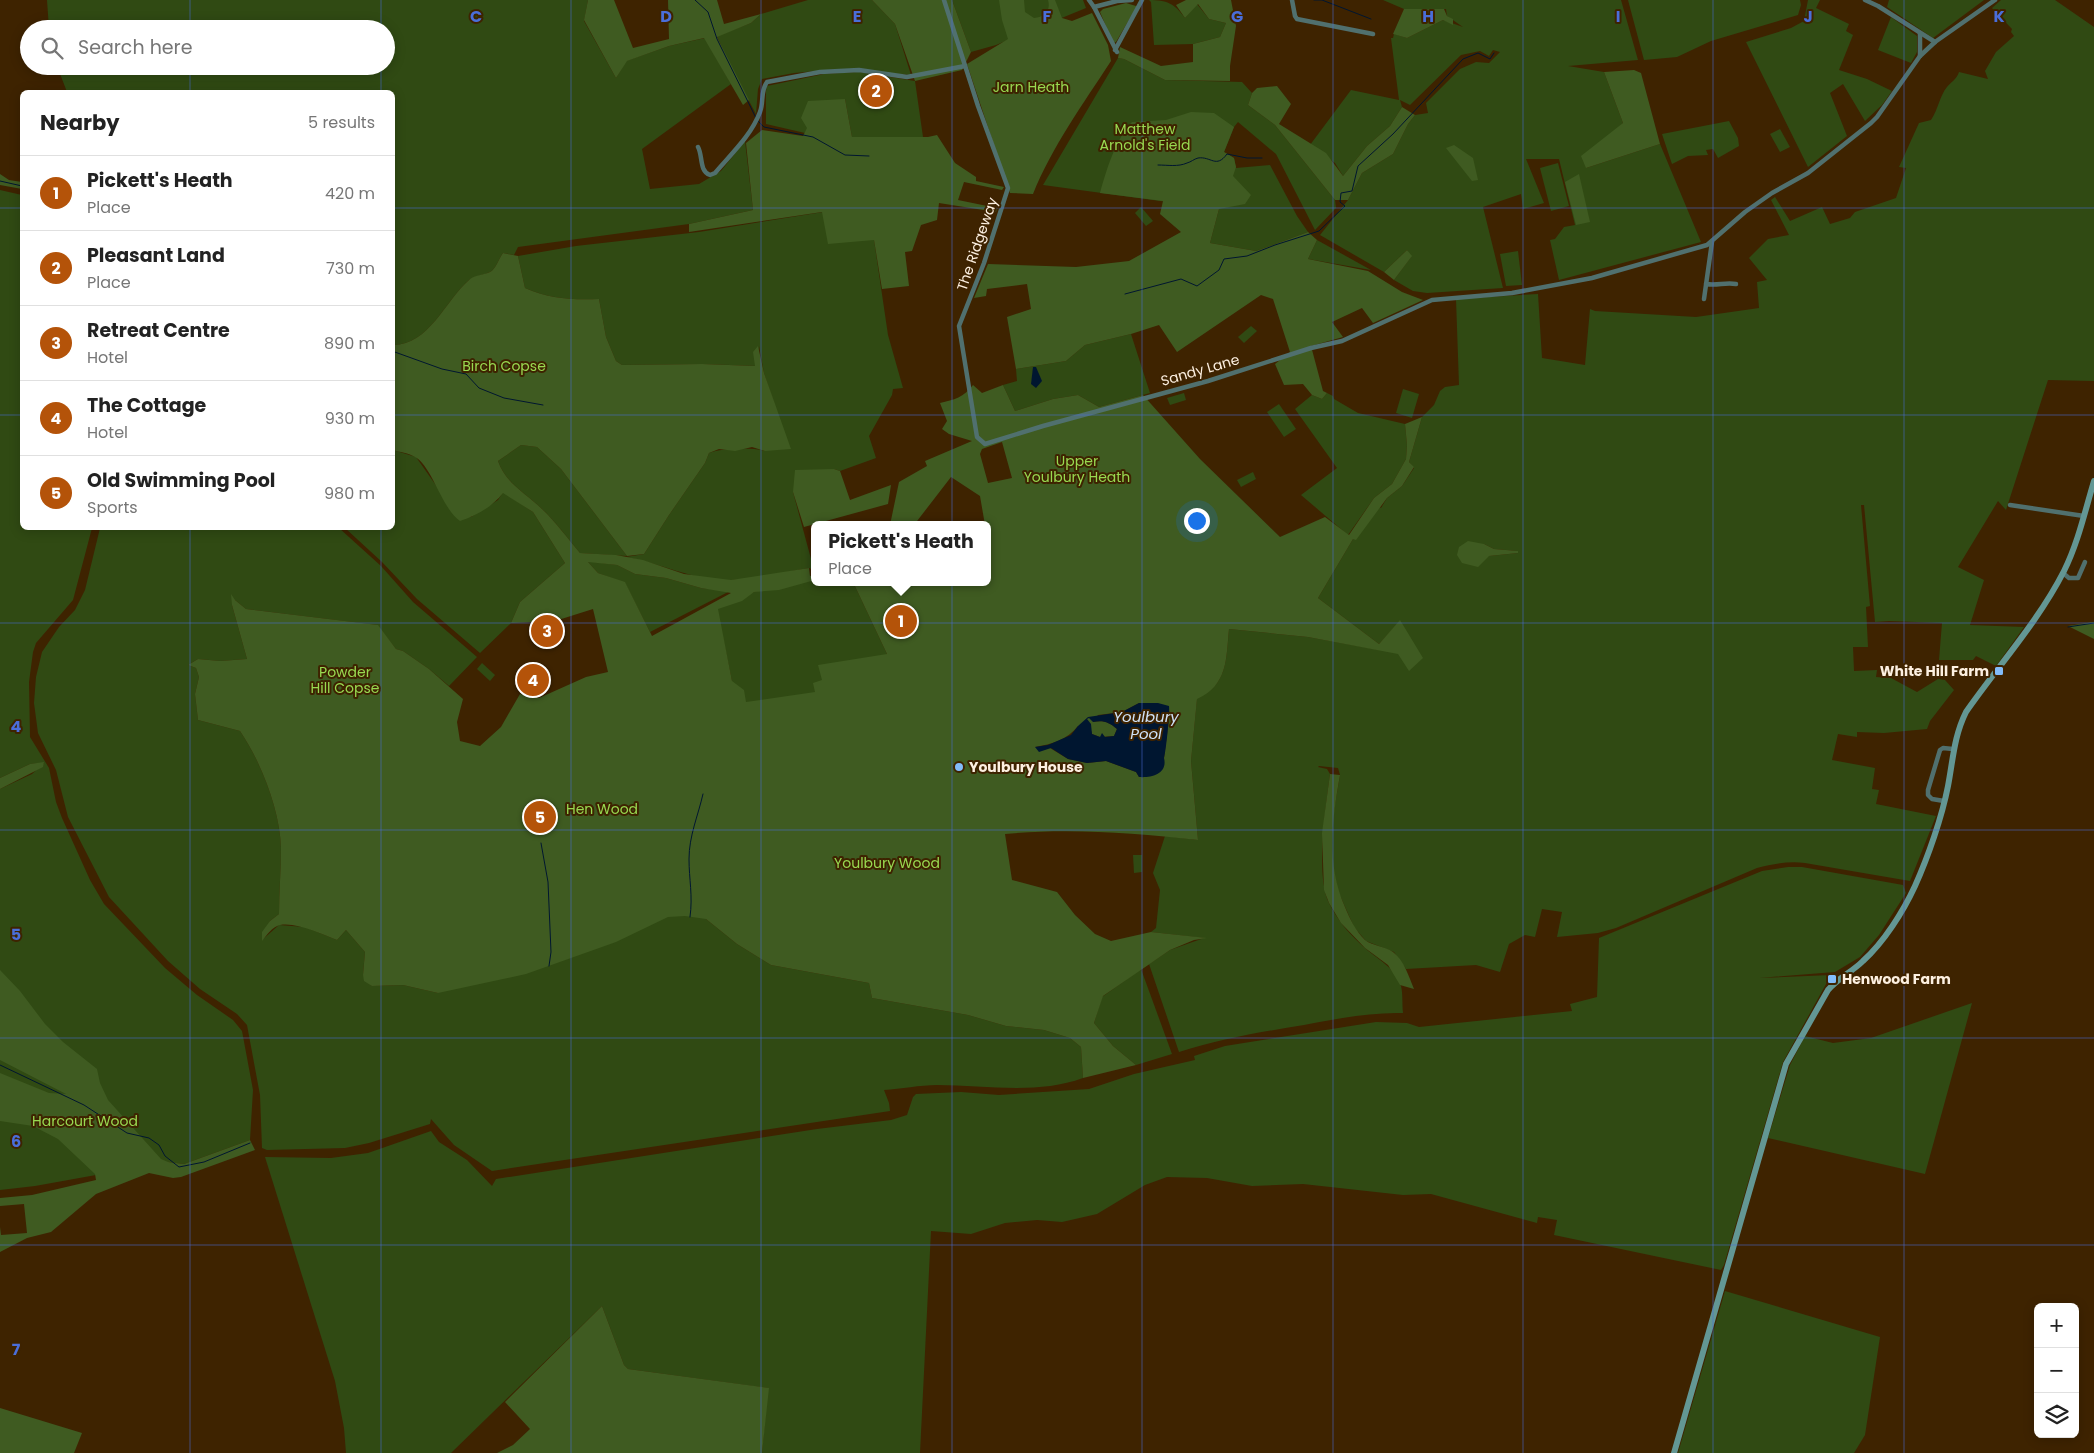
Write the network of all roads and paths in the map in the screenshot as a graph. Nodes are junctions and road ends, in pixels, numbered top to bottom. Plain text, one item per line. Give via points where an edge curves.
1 (944, 0) edge
2 (1088, 0) edge
3 (1132, 0) edge
4 (1142, 0) edge
5 (1292, 0) edge
6 (1865, 0) edge
7 (1995, 0) edge
8 (1094, 7) junction
9 (1920, 33) junction
10 (1373, 34) dead end
11 (1935, 42) junction
12 (1920, 56) junction
13 (965, 66) junction
14 (698, 147) dead end
15 (1712, 242) junction
16 (1706, 284) junction
17 (1736, 284) dead end
18 (1704, 299) dead end
19 (979, 441) joint
20 (2094, 481) edge
21 (2010, 506) dead end
22 (2084, 516) junction
23 (2085, 562) dead end
24 (2063, 573) junction
25 (1953, 748) junction
26 (1944, 801) junction
27 (1674, 1453) edge

1 - 13 street, The Ridgeway
2 - 8 street
3 - 8 street
4 - 8 street via 1116,51
5 - 10 street via 1295,16 1306,21
6 - 9 street
7 - 11 street
9 - 11 street
9 - 12 street
11 - 12 street
12 - 15 street via 1871,123 1808,173 1745,212
13 - 14 street via 907,77 859,70 820,72 766,82 762,88 761,111 750,132 715,173 705,173
13 - 19 street, The Ridgeway via 1008,188 959,326
15 - 16 street
15 - 19 street, Sandy Lane via 1592,278 1512,293 1432,300 1342,341 985,444
16 - 17 street
16 - 18 street
20 - 22 main road
21 - 22 street
22 - 24 main road
23 - 24 street via 2078,578 2069,578
24 - 25 main road via 2043,607 1966,712
25 - 26 main road
25 - 26 street via 1940,750 1928,790 1932,799
26 - 27 main road via 1915,886 1902,910 1872,952 1833,983 1786,1064

